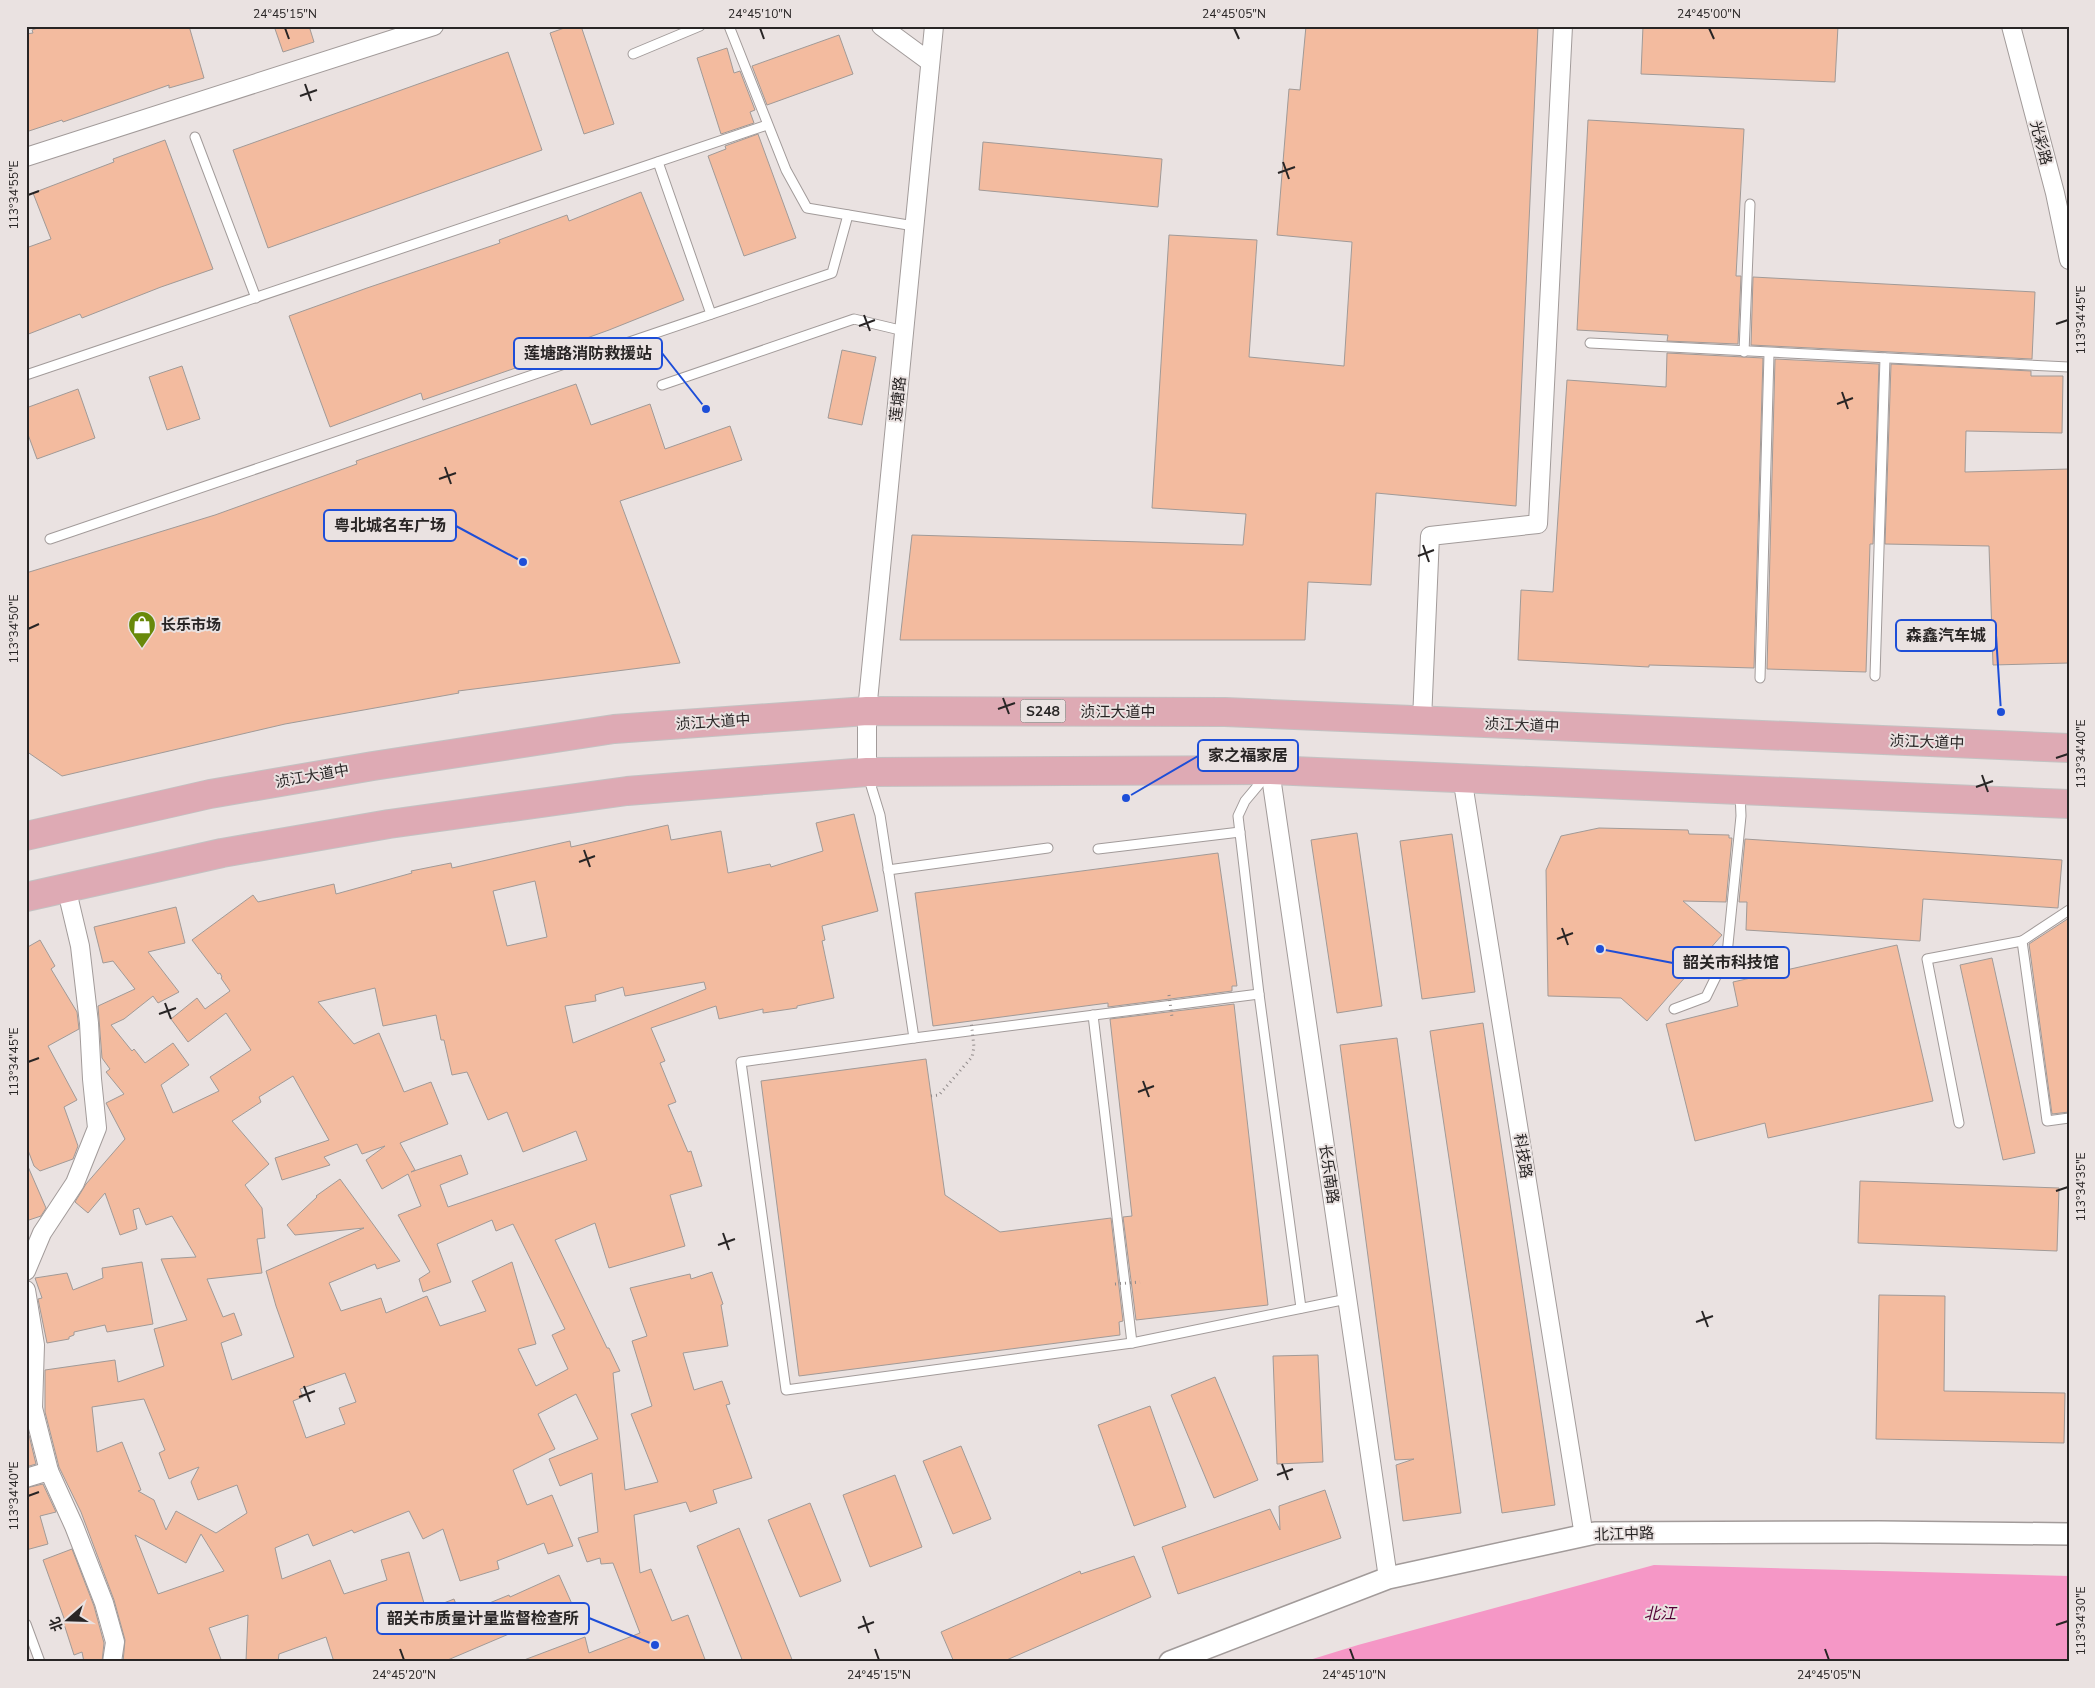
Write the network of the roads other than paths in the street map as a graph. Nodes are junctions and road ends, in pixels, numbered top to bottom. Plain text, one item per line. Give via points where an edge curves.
1 (434, 26) edge
2 (700, 26) edge
3 (729, 26) edge
4 (881, 26) edge
5 (934, 26) edge
6 (1563, 26) edge
7 (2011, 26) edge
8 (633, 54) dead end
9 (930, 62) junction
10 (768, 125) junction
11 (195, 137) dead end
12 (26, 157) edge
13 (658, 162) junction
14 (1750, 204) dead end
15 (848, 215) junction
16 (914, 226) junction
17 (2067, 239) edge
18 (2069, 260) edge
19 (256, 298) junction
20 (711, 314) junction
21 (904, 330) junction
22 (1590, 343) dead end
23 (1744, 352) junction
24 (1769, 354) junction
25 (1885, 358) junction
26 (2069, 367) edge
27 (26, 375) edge
28 (662, 385) dead end
29 (50, 540) dead end
30 (1875, 676) dead end
31 (1760, 678) dead end
32 (867, 711) junction
33 (1422, 720) junction
34 (2069, 748) edge
35 (1270, 770) junction
36 (867, 772) junction
37 (1462, 777) junction
38 (1740, 790) junction
39 (2066, 806) edge
40 (1240, 832) junction
41 (26, 836) edge
42 (1048, 848) dead end
43 (1098, 849) dead end
44 (888, 870) junction
45 (66, 887) junction
46 (26, 897) edge
47 (2069, 910) edge
48 (2022, 940) junction
49 (1259, 994) junction
50 (1674, 1009) dead end
51 (1093, 1015) junction
52 (914, 1038) junction
53 (2069, 1118) edge
54 (1959, 1123) dead end
55 (26, 1271) edge
56 (26, 1290) edge
57 (1347, 1299) junction
58 (1301, 1308) junction
59 (1132, 1343) junction
60 (49, 1471) junction
61 (26, 1478) edge
62 (2069, 1534) edge
63 (1584, 1536) junction
64 (1388, 1578) junction
65 (26, 1624) edge
66 (40, 1662) edge
67 (112, 1662) edge
68 (1170, 1662) edge

1 - 12 street
2 - 8 lane
3 - 10 lane
4 - 9 street
5 - 9 street, 莲塘路
6 - 33 street via 1538,524 1430,536
7 - 17 street, 光彩路
9 - 16 street, 莲塘路
10 - 13 lane
10 - 15 lane via 786,170 807,208
11 - 19 lane
13 - 19 lane
13 - 20 lane
14 - 23 lane
15 - 16 lane
15 - 20 lane via 832,273
16 - 21 street, 莲塘路
17 - 18 street, 光彩路
19 - 27 lane
20 - 29 lane
21 - 28 lane via 854,319
21 - 32 street, 莲塘路
22 - 23 lane
23 - 24 lane
24 - 25 lane
24 - 31 lane
25 - 26 lane
25 - 30 lane
32 - 33 main road, 浈江大道中 / S248 via 1225,712
32 - 36 street, 莲塘路
32 - 41 main road, 浈江大道中 / S248 via 614,730 373,766 220,793
33 - 34 main road, 浈江大道中 / S248
35 - 36 main road
35 - 37 main road
35 - 40 lane via 1245,801 1238,816
35 - 57 street, 长乐南路
36 - 44 lane via 879,808
36 - 45 main road via 627,791 398,822 222,853
37 - 38 main road
37 - 63 street, 科技路
38 - 39 main road
38 - 50 lane via 1741,816 1727,954 1706,997
40 - 43 lane
40 - 49 lane
42 - 44 lane
44 - 52 lane
45 - 46 main road
45 - 55 street via 80,946 97,1128 75,1184 42,1233
47 - 48 lane
48 - 53 lane via 2047,1121
48 - 54 lane via 1927,959
49 - 51 lane
49 - 58 lane
51 - 52 lane
51 - 59 lane
52 - 59 lane via 741,1062 786,1390
56 - 60 street via 35,1345 33,1408
57 - 58 lane
57 - 64 street, 长乐南路
58 - 59 lane
60 - 61 street
60 - 67 street via 104,1603 115,1642
62 - 63 street, 北江中路 via 1595,1533
63 - 64 street, 北江中路
64 - 68 street, 北江中路
65 - 66 lane

